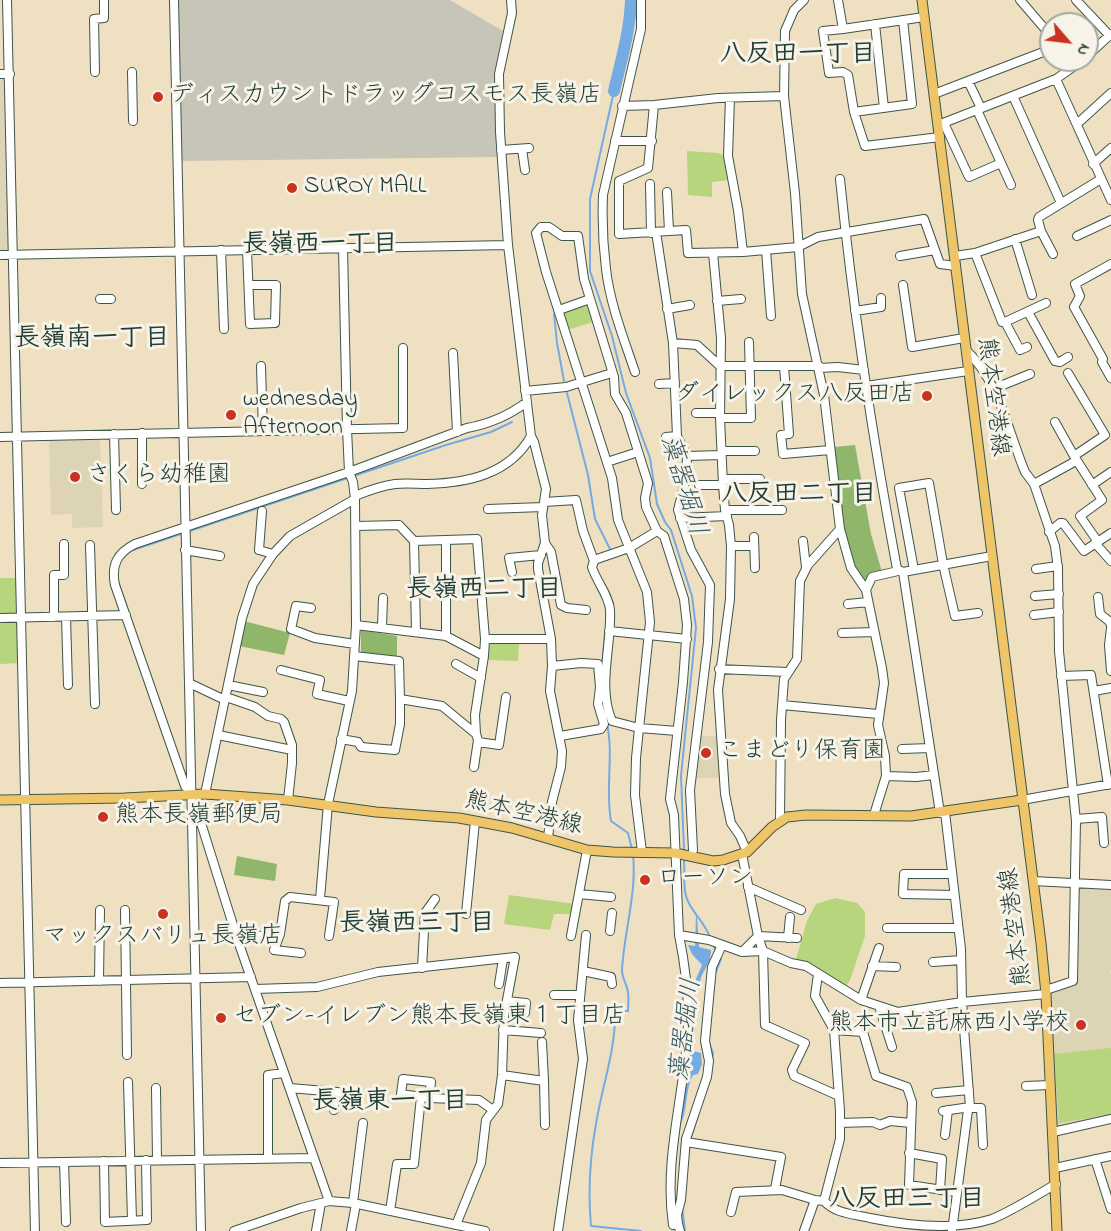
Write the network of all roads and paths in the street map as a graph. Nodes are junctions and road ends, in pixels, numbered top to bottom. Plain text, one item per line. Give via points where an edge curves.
1 (8, 0) edge
2 (104, 0) edge
3 (174, 0) edge
4 (511, 0) edge
5 (641, 0) edge
6 (804, 0) edge
7 (838, 0) edge
8 (922, 0) edge
9 (1020, 0) edge
10 (1076, 0) edge
11 (924, 17) junction
12 (903, 20) junction
13 (1039, 22) edge
14 (875, 24) junction
15 (843, 29) junction
16 (1110, 35) edge
17 (1039, 54) edge
18 (95, 72) dead end
19 (132, 72) dead end
20 (1065, 72) edge
21 (0, 74) edge
22 (10, 74) junction
23 (1056, 79) junction
24 (968, 81) junction
25 (1111, 93) edge
26 (934, 94) junction
27 (784, 96) junction
28 (1013, 96) junction
29 (730, 98) junction
30 (654, 105) junction
31 (622, 106) junction
32 (884, 108) junction
33 (979, 109) junction
34 (854, 112) junction
35 (133, 121) dead end
36 (941, 124) junction
37 (1077, 124) junction
38 (940, 137) junction
39 (615, 141) junction
40 (652, 141) junction
41 (1111, 148) edge
42 (501, 150) junction
43 (1001, 163) junction
44 (1093, 164) junction
45 (525, 171) dead end
46 (840, 179) dead end
47 (1101, 179) junction
48 (650, 184) dead end
49 (1011, 185) dead end
50 (667, 192) dead end
51 (1111, 200) edge
52 (1061, 203) junction
53 (1111, 220) edge
54 (669, 231) junction
55 (1041, 231) junction
56 (653, 232) junction
57 (845, 233) junction
58 (1077, 236) dead end
59 (1015, 239) junction
60 (508, 245) junction
61 (798, 247) junction
62 (343, 248) junction
63 (221, 250) junction
64 (248, 250) junction
65 (766, 250) junction
66 (935, 250) junction
67 (179, 251) junction
68 (743, 252) junction
69 (713, 253) junction
70 (975, 253) junction
71 (1053, 254) dead end
72 (0, 255) edge
73 (14, 255) junction
74 (900, 256) dead end
75 (955, 261) junction
76 (1111, 264) edge
77 (249, 285) junction
78 (903, 285) dead end
79 (1032, 295) dead end
80 (881, 298) dead end
81 (100, 299) dead end
82 (111, 299) dead end
83 (741, 299) dead end
84 (590, 300) junction
85 (717, 301) junction
86 (1046, 303) dead end
87 (690, 305) dead end
88 (667, 309) junction
89 (559, 310) junction
90 (855, 311) junction
91 (1028, 312) junction
92 (771, 316) dead end
93 (1005, 322) junction
94 (224, 329) dead end
95 (964, 338) junction
96 (749, 342) dead end
97 (673, 343) junction
98 (1027, 346) dead end
99 (403, 348) dead end
100 (966, 350) junction
101 (453, 353) dead end
102 (1068, 357) dead end
103 (261, 366) dead end
104 (720, 366) junction
105 (784, 366) junction
106 (749, 367) junction
107 (819, 367) junction
108 (864, 370) junction
109 (968, 371) junction
110 (635, 372) dead end
111 (612, 373) junction
112 (1068, 373) dead end
113 (1030, 375) dead end
114 (1111, 378) edge
115 (581, 382) junction
116 (675, 383) junction
117 (659, 384) dead end
118 (866, 386) junction
119 (993, 389) junction
120 (525, 392) junction
121 (527, 402) junction
122 (696, 413) dead end
123 (720, 416) junction
124 (1055, 422) dead end
125 (347, 429) junction
126 (263, 431) junction
127 (183, 432) junction
128 (457, 432) junction
129 (142, 433) junction
130 (114, 434) junction
131 (677, 435) junction
132 (17, 436) junction
133 (531, 436) junction
134 (0, 437) edge
135 (666, 437) dead end
136 (830, 450) junction
137 (755, 451) dead end
138 (638, 452) junction
139 (722, 453) junction
140 (687, 456) junction
141 (1075, 458) junction
142 (607, 462) junction
143 (349, 472) junction
144 (1111, 472) edge
145 (760, 479) dead end
146 (723, 482) junction
147 (142, 484) dead end
148 (1034, 484) junction
149 (699, 485) dead end
150 (1092, 485) junction
151 (355, 497) junction
152 (543, 504) junction
153 (488, 509) dead end
154 (116, 510) dead end
155 (782, 510) dead end
156 (262, 511) dead end
157 (726, 513) junction
158 (680, 518) junction
159 (185, 526) junction
160 (356, 526) junction
161 (840, 529) junction
162 (657, 531) junction
163 (1049, 532) junction
164 (1111, 533) edge
165 (754, 537) dead end
166 (446, 540) junction
167 (414, 541) junction
168 (803, 541) dead end
169 (1097, 542) junction
170 (546, 543) junction
171 (64, 544) dead end
172 (90, 545) dead end
173 (731, 546) junction
174 (754, 546) junction
175 (628, 548) junction
176 (185, 550) junction
177 (273, 554) junction
178 (541, 555) junction
179 (220, 556) dead end
180 (992, 556) junction
181 (594, 561) junction
182 (1111, 561) edge
183 (943, 564) junction
184 (1058, 566) junction
185 (806, 567) junction
186 (755, 568) dead end
187 (1036, 569) dead end
188 (914, 570) junction
189 (512, 572) dead end
190 (900, 572) junction
191 (866, 590) junction
192 (1059, 594) junction
193 (1035, 596) dead end
194 (1098, 597) dead end
195 (383, 598) dead end
196 (868, 602) junction
197 (848, 604) dead end
198 (311, 608) dead end
199 (586, 610) dead end
200 (1059, 612) junction
201 (978, 613) dead end
202 (126, 615) junction
203 (1034, 615) dead end
204 (92, 616) junction
205 (54, 617) junction
206 (66, 617) junction
207 (0, 618) edge
208 (21, 618) junction
209 (356, 625) junction
210 (382, 627) junction
211 (1111, 627) edge
212 (609, 631) junction
213 (416, 632) junction
214 (874, 632) junction
215 (842, 633) dead end
216 (446, 636) junction
217 (648, 636) junction
218 (485, 639) junction
219 (551, 639) junction
220 (687, 639) junction
221 (355, 644) junction
222 (354, 656) junction
223 (484, 656) junction
224 (456, 664) dead end
225 (552, 666) junction
226 (719, 669) junction
227 (281, 670) dead end
228 (1111, 671) edge
229 (787, 672) junction
230 (1061, 676) junction
231 (481, 678) junction
232 (189, 683) junction
233 (68, 685) dead end
234 (228, 685) junction
235 (1111, 688) edge
236 (1094, 691) junction
237 (263, 692) dead end
238 (506, 698) dead end
239 (225, 699) junction
240 (400, 699) junction
241 (349, 701) junction
242 (95, 704) dead end
243 (782, 705) junction
244 (878, 714) junction
245 (639, 728) junction
246 (677, 731) junction
247 (218, 735) junction
248 (560, 736) junction
249 (477, 738) junction
250 (341, 739) junction
251 (930, 748) junction
252 (902, 749) dead end
253 (292, 750) junction
254 (474, 767) dead end
255 (934, 775) junction
256 (886, 776) junction
257 (1110, 784) edge
258 (1074, 792) junction
259 (192, 794) junction
260 (206, 794) junction
261 (0, 800) edge
262 (25, 800) junction
263 (288, 800) junction
264 (1022, 800) junction
265 (328, 804) junction
266 (943, 812) junction
267 (874, 815) junction
268 (1076, 819) junction
269 (780, 820) junction
270 (475, 821) junction
271 (548, 838) junction
272 (1104, 843) dead end
273 (587, 850) junction
274 (693, 850) dead end
275 (636, 852) junction
276 (675, 853) junction
277 (745, 853) junction
278 (952, 874) junction
279 (1033, 881) junction
280 (1076, 882) junction
281 (1111, 885) edge
282 (748, 887) junction
283 (579, 894) junction
284 (954, 895) junction
285 (611, 897) dead end
286 (320, 899) junction
287 (435, 899) dead end
288 (100, 910) dead end
289 (126, 910) dead end
290 (801, 910) dead end
291 (612, 913) dead end
292 (466, 914) dead end
293 (790, 917) dead end
294 (887, 928) dead end
295 (958, 928) junction
296 (610, 931) dead end
297 (280, 934) junction
298 (586, 935) dead end
299 (329, 936) dead end
300 (572, 936) dead end
301 (679, 936) junction
302 (758, 936) junction
303 (788, 938) junction
304 (797, 938) dead end
305 (238, 941) junction
306 (722, 945) junction
307 (879, 948) dead end
308 (763, 951) junction
309 (742, 952) junction
310 (301, 953) dead end
311 (503, 959) junction
312 (961, 960) junction
313 (933, 962) dead end
314 (872, 966) junction
315 (897, 966) dead end
316 (422, 968) junction
317 (583, 971) junction
318 (818, 974) junction
319 (251, 977) junction
320 (195, 979) junction
321 (126, 980) junction
322 (99, 981) junction
323 (30, 982) junction
324 (0, 983) edge
325 (499, 984) dead end
326 (612, 984) dead end
327 (258, 989) junction
328 (1046, 992) junction
329 (554, 995) dead end
330 (580, 995) junction
331 (861, 1000) junction
332 (507, 1001) junction
333 (962, 1002) junction
334 (879, 1006) junction
335 (525, 1013) dead end
336 (503, 1030) junction
337 (834, 1030) junction
338 (541, 1033) dead end
339 (542, 1042) dead end
340 (892, 1047) dead end
341 (128, 1055) dead end
342 (284, 1073) junction
343 (502, 1076) junction
344 (544, 1081) junction
345 (128, 1082) dead end
346 (1050, 1085) junction
347 (1026, 1086) dead end
348 (156, 1088) dead end
349 (290, 1088) junction
350 (969, 1090) junction
351 (335, 1092) junction
352 (348, 1093) dead end
353 (936, 1093) dead end
354 (839, 1096) junction
355 (970, 1107) junction
356 (334, 1110) dead end
357 (493, 1110) junction
358 (1111, 1119) edge
359 (363, 1123) dead end
360 (840, 1123) junction
361 (911, 1123) junction
362 (545, 1125) dead end
363 (1053, 1132) junction
364 (945, 1135) dead end
365 (686, 1142) junction
366 (983, 1145) dead end
367 (909, 1153) junction
368 (1111, 1156) edge
369 (268, 1158) junction
370 (314, 1158) junction
371 (1095, 1159) junction
372 (157, 1160) junction
373 (198, 1160) junction
374 (104, 1161) junction
375 (130, 1161) junction
376 (146, 1161) junction
377 (64, 1162) junction
378 (0, 1163) edge
379 (33, 1163) junction
380 (1055, 1168) junction
381 (1056, 1184) junction
382 (775, 1189) junction
383 (940, 1190) junction
384 (956, 1192) junction
385 (815, 1200) junction
386 (825, 1201) junction
387 (325, 1202) junction
388 (354, 1204) junction
389 (1111, 1209) edge
390 (390, 1211) junction
391 (731, 1212) dead end
392 (132, 1220) junction
393 (66, 1222) dead end
394 (453, 1227) edge
395 (679, 1227) edge
396 (952, 1229) edge
397 (35, 1231) edge
398 (201, 1231) edge
399 (234, 1231) edge
400 (316, 1231) edge
401 (351, 1231) edge
402 (485, 1231) edge
403 (558, 1231) edge
404 (804, 1231) edge
405 (1057, 1231) edge

1 - 22 street
2 - 18 street via 104,18 94,19
3 - 67 street
4 - 42 street via 500,74
5 - 31 street via 640,29
6 - 27 street via 794,10 785,31
7 - 15 street
8 - 11 main road, 熊本空港線
9 - 13 street
10 - 16 street
11 - 12 street
11 - 26 main road, 熊本空港線
12 - 14 street
12 - 32 street via 912,104
14 - 15 street
14 - 32 street
15 - 34 street via 823,31 829,73 848,75
17 - 24 street
19 - 35 street
20 - 23 street
21 - 22 street
22 - 73 street
23 - 28 street
23 - 37 street
24 - 26 street
24 - 33 street
25 - 37 street
26 - 36 main road, 熊本空港線
27 - 29 street
27 - 61 street
28 - 33 street
28 - 52 street
29 - 30 street
29 - 68 street via 728,156
30 - 31 street
30 - 40 street
31 - 39 street
32 - 34 street
33 - 36 street
33 - 43 street
34 - 38 street via 865,146
36 - 38 main road, 熊本空港線
36 - 43 street via 969,177
37 - 44 street
38 - 75 main road, 熊本空港線
39 - 40 street
39 - 110 street via 603,195 606,269
40 - 56 street via 648,168 619,181 619,234
41 - 44 street
42 - 45 street via 525,149
42 - 60 street
43 - 49 street
44 - 47 street
46 - 57 street
47 - 51 street
47 - 52 street
48 - 56 street
50 - 54 street
52 - 55 street via 1039,216
53 - 58 street
54 - 56 street
54 - 69 street via 686,230 688,254
55 - 59 street
55 - 71 street
56 - 88 street
57 - 61 street via 818,237
57 - 66 street via 924,219
57 - 90 street
59 - 70 street
59 - 79 street
60 - 62 street
60 - 120 street
61 - 65 street
61 - 107 street via 802,294
62 - 64 street
62 - 125 street
63 - 64 street
63 - 67 street
63 - 94 street
64 - 77 street
65 - 68 street
65 - 92 street
66 - 74 street
66 - 75 street via 941,265
67 - 73 street
67 - 127 street
68 - 69 street
69 - 85 street
70 - 75 street
70 - 93 street via 1000,319
72 - 73 street
73 - 132 street
75 - 95 main road, 熊本空港線
76 - 114 street via 1075,284 1080,296 1074,307
77 - 77 street via 250,324 275,323 276,285
78 - 95 street via 912,347
80 - 90 street via 881,307
81 - 82 street
83 - 85 street
84 - 89 street
84 - 89 street via 578,236 562,236 549,227 541,227 536,233
84 - 111 street
85 - 104 street
86 - 91 street
87 - 88 street
88 - 97 street
89 - 115 street
90 - 108 street
91 - 93 street
91 - 102 street via 1054,360 1060,362
93 - 98 street via 1020,350
95 - 100 main road, 熊本空港線
96 - 106 street
97 - 104 street via 699,346
97 - 116 street
99 - 125 street via 403,428
100 - 109 main road, 熊本空港線
100 - 119 street via 979,363
101 - 128 street
103 - 126 street
104 - 106 street
104 - 123 street
105 - 106 street
105 - 107 street
105 - 136 street via 789,434 781,435 783,454
106 - 123 street via 751,418
107 - 108 street
107 - 136 street
108 - 118 street
109 - 118 street
109 - 180 main road, 熊本空港線
111 - 115 street
111 - 138 street via 615,394 626,413
112 - 141 street via 1106,435
113 - 119 street
115 - 120 street
115 - 142 street
116 - 117 street
116 - 131 street
118 - 190 street
119 - 148 street via 1025,472
120 - 121 street
121 - 128 street via 502,418
121 - 133 street
122 - 123 street
123 - 139 street
124 - 141 street
125 - 126 street
125 - 143 street
126 - 127 street
127 - 129 street
127 - 159 street
128 - 143 street
129 - 130 street
129 - 147 street
130 - 132 street
130 - 154 street
131 - 135 street
131 - 140 street
132 - 134 street
132 - 208 street
133 - 151 street via 507,463 482,476 453,482 395,484
133 - 152 street via 546,489
136 - 161 street
137 - 139 street
138 - 142 street
138 - 162 street via 648,483 645,503
139 - 140 street
139 - 146 street
140 - 158 street
141 - 148 street
141 - 150 street
142 - 175 street via 618,520
143 - 151 street
143 - 159 street
144 - 150 street
145 - 146 street
146 - 149 street
146 - 157 street
148 - 163 street
150 - 169 street via 1102,500 1080,516
151 - 160 street
151 - 177 street via 290,536
152 - 153 street
152 - 170 street
152 - 181 street via 576,500
155 - 157 street
156 - 177 street via 259,550
157 - 158 street
157 - 173 street
158 - 274 street via 711,589 690,790
159 - 176 street
159 - 202 street via 126,548 117,559 113,576
160 - 167 street via 399,525
160 - 209 street
161 - 185 street
161 - 191 street via 851,568
162 - 175 street
162 - 220 street via 665,539 684,599
163 - 169 street via 1062,523 1084,551
163 - 184 street
164 - 169 street
165 - 174 street
166 - 167 street
166 - 216 street
166 - 218 street via 477,538
167 - 213 street
168 - 185 street
169 - 182 street
170 - 178 street
170 - 199 street via 561,605
171 - 205 street via 64,575 54,575
172 - 204 street
173 - 174 street
173 - 226 street via 730,599
174 - 186 street
175 - 181 street
175 - 217 street via 649,599
176 - 179 street
176 - 232 street
177 - 234 street via 248,594
178 - 189 street via 509,558
178 - 219 street via 538,569
180 - 183 street
180 - 264 main road, 熊本空港線
181 - 212 street via 594,573 610,606
183 - 188 street
183 - 188 street via 928,483 899,488
183 - 201 street via 955,616
184 - 187 street
184 - 192 street
185 - 229 street via 798,587 797,659
188 - 190 street
190 - 191 street via 872,577
190 - 251 street
191 - 196 street
192 - 193 street
192 - 200 street
194 - 211 street via 1100,614
195 - 210 street
196 - 197 street
196 - 214 street
198 - 221 street via 296,606 291,629 315,638
200 - 203 street
200 - 230 street
202 - 204 street
202 - 259 street via 185,786
204 - 206 street
204 - 242 street
205 - 206 street
205 - 208 street
206 - 233 street
207 - 208 street
208 - 262 street
209 - 210 street
209 - 221 street
210 - 213 street
211 - 228 street
212 - 217 street
212 - 245 street via 606,662 610,717 615,724
213 - 216 street
214 - 215 street
214 - 244 street via 884,680
216 - 223 street
217 - 220 street
217 - 245 street
218 - 219 street
218 - 223 street
219 - 225 street
220 - 246 street
221 - 222 street
222 - 240 street via 399,661
222 - 241 street
223 - 231 street
224 - 231 street
225 - 248 street via 550,692
225 - 248 street via 598,664 598,704 604,724 600,729
226 - 229 street
226 - 277 street via 725,794 731,823
227 - 241 street via 320,680 317,694
229 - 243 street
230 - 236 street via 1090,674
230 - 258 street
231 - 249 street via 475,716
232 - 239 street
232 - 259 street
234 - 237 street
234 - 239 street
235 - 236 street
236 - 257 street
238 - 249 street via 499,745
239 - 247 street
239 - 253 street via 280,719 291,739
240 - 249 street via 442,706
240 - 250 street via 395,750 361,747 358,742
241 - 250 street
243 - 244 street
243 - 269 street
244 - 256 street
245 - 246 street
245 - 275 street
246 - 276 street via 670,799
247 - 253 street
247 - 260 street
248 - 271 street via 561,767
249 - 254 street
250 - 265 street
251 - 252 street
251 - 255 street
253 - 263 street
255 - 256 street
255 - 266 street
256 - 267 street
257 - 258 street
258 - 264 street
258 - 268 street
259 - 260 main road, 熊本空港線
259 - 262 main road, 熊本空港線
259 - 305 street
259 - 320 street
260 - 263 main road, 熊本空港線
261 - 262 main road, 熊本空港線
262 - 323 street
263 - 265 main road, 熊本空港線
264 - 266 main road
264 - 279 main road, 熊本空港線
265 - 270 main road, 熊本空港線
265 - 286 street
266 - 267 main road
266 - 278 street
267 - 269 main road via 806,815
268 - 272 street via 1102,818
268 - 280 street
269 - 277 main road
270 - 271 main road, 熊本空港線
270 - 292 street
271 - 273 main road, 熊本空港線
273 - 275 main road, 熊本空港線
273 - 283 street
275 - 276 main road, 熊本空港線
276 - 277 main road, 熊本空港線 via 713,861
276 - 301 street
277 - 282 street
278 - 284 street
278 - 284 street via 904,874 903,894
279 - 280 street
279 - 328 main road, 熊本空港線
280 - 281 street
280 - 328 street via 1073,981
282 - 290 street
282 - 302 street
283 - 285 street
283 - 300 street
284 - 295 street
286 - 297 street via 287,898
286 - 299 street via 334,902
287 - 316 street via 425,913
288 - 322 street
289 - 321 street
291 - 296 street
293 - 303 street
294 - 295 street
295 - 312 street
297 - 305 street
297 - 310 street via 274,950
298 - 317 street
301 - 306 street
301 - 395 street via 688,1011 687,1041 669,1173 669,1202 673,1225
302 - 303 street
302 - 308 street
302 - 309 street
303 - 304 street
305 - 319 street
306 - 309 street
306 - 365 street via 710,982 705,1041 709,1053 707,1077
307 - 314 street
308 - 309 street
308 - 318 street
308 - 354 street via 765,1025 805,1043 792,1070 794,1076
311 - 316 street
311 - 325 street
311 - 332 street via 515,957
312 - 313 street
312 - 333 street
314 - 315 street
314 - 331 street
316 - 327 street via 378,972 317,987
317 - 326 street via 611,977
317 - 330 street
318 - 331 street
318 - 337 street via 815,996
319 - 320 street
319 - 327 street
320 - 321 street
320 - 373 street
321 - 322 street
321 - 341 street
322 - 323 street
323 - 324 street
323 - 379 street
327 - 342 street
328 - 333 street
328 - 346 main road, 熊本空港線
329 - 330 street
330 - 403 street via 578,1020 583,1059
331 - 334 street
332 - 335 street via 526,1003
332 - 336 street
333 - 334 street via 903,1012
333 - 350 street
334 - 340 street
336 - 338 street
336 - 343 street
337 - 354 street
337 - 361 street via 863,1032 876,1076 907,1087 912,1102
339 - 344 street
342 - 349 street
342 - 369 street via 268,1075
343 - 344 street
343 - 357 street via 498,1104
344 - 362 street
345 - 375 street
346 - 347 street
346 - 363 main road, 熊本空港線
348 - 372 street
349 - 351 street
349 - 370 street
350 - 353 street
350 - 355 street
351 - 352 street
351 - 356 street
354 - 360 street
355 - 364 street via 946,1110
355 - 366 street via 981,1108
355 - 384 street
357 - 390 street via 479,1100 425,1097 414,1164 397,1164
357 - 394 street via 486,1120 481,1162
358 - 363 street
359 - 388 street
360 - 361 street
360 - 386 street via 840,1139
361 - 367 street
363 - 380 main road, 熊本空港線
365 - 382 street via 781,1157
365 - 395 street
367 - 383 street via 909,1185
367 - 383 street via 942,1159
368 - 371 street
369 - 370 street
369 - 373 street
370 - 387 street
371 - 380 street
371 - 389 street
372 - 373 street
372 - 376 street
373 - 398 street
374 - 375 street
374 - 377 street
374 - 392 street via 105,1222
375 - 376 street
375 - 392 street
376 - 392 street via 147,1220
377 - 379 street
377 - 393 street
378 - 379 street
379 - 397 street
380 - 381 main road, 熊本空港線
381 - 396 street via 992,1219
381 - 405 main road, 熊本空港線
382 - 385 street
382 - 391 street via 736,1192
383 - 384 street
384 - 396 street
385 - 386 street
385 - 404 street
386 - 396 street via 832,1210 854,1215
387 - 388 street
387 - 399 street
387 - 400 street
388 - 390 street
388 - 401 street
390 - 394 street
394 - 402 street

